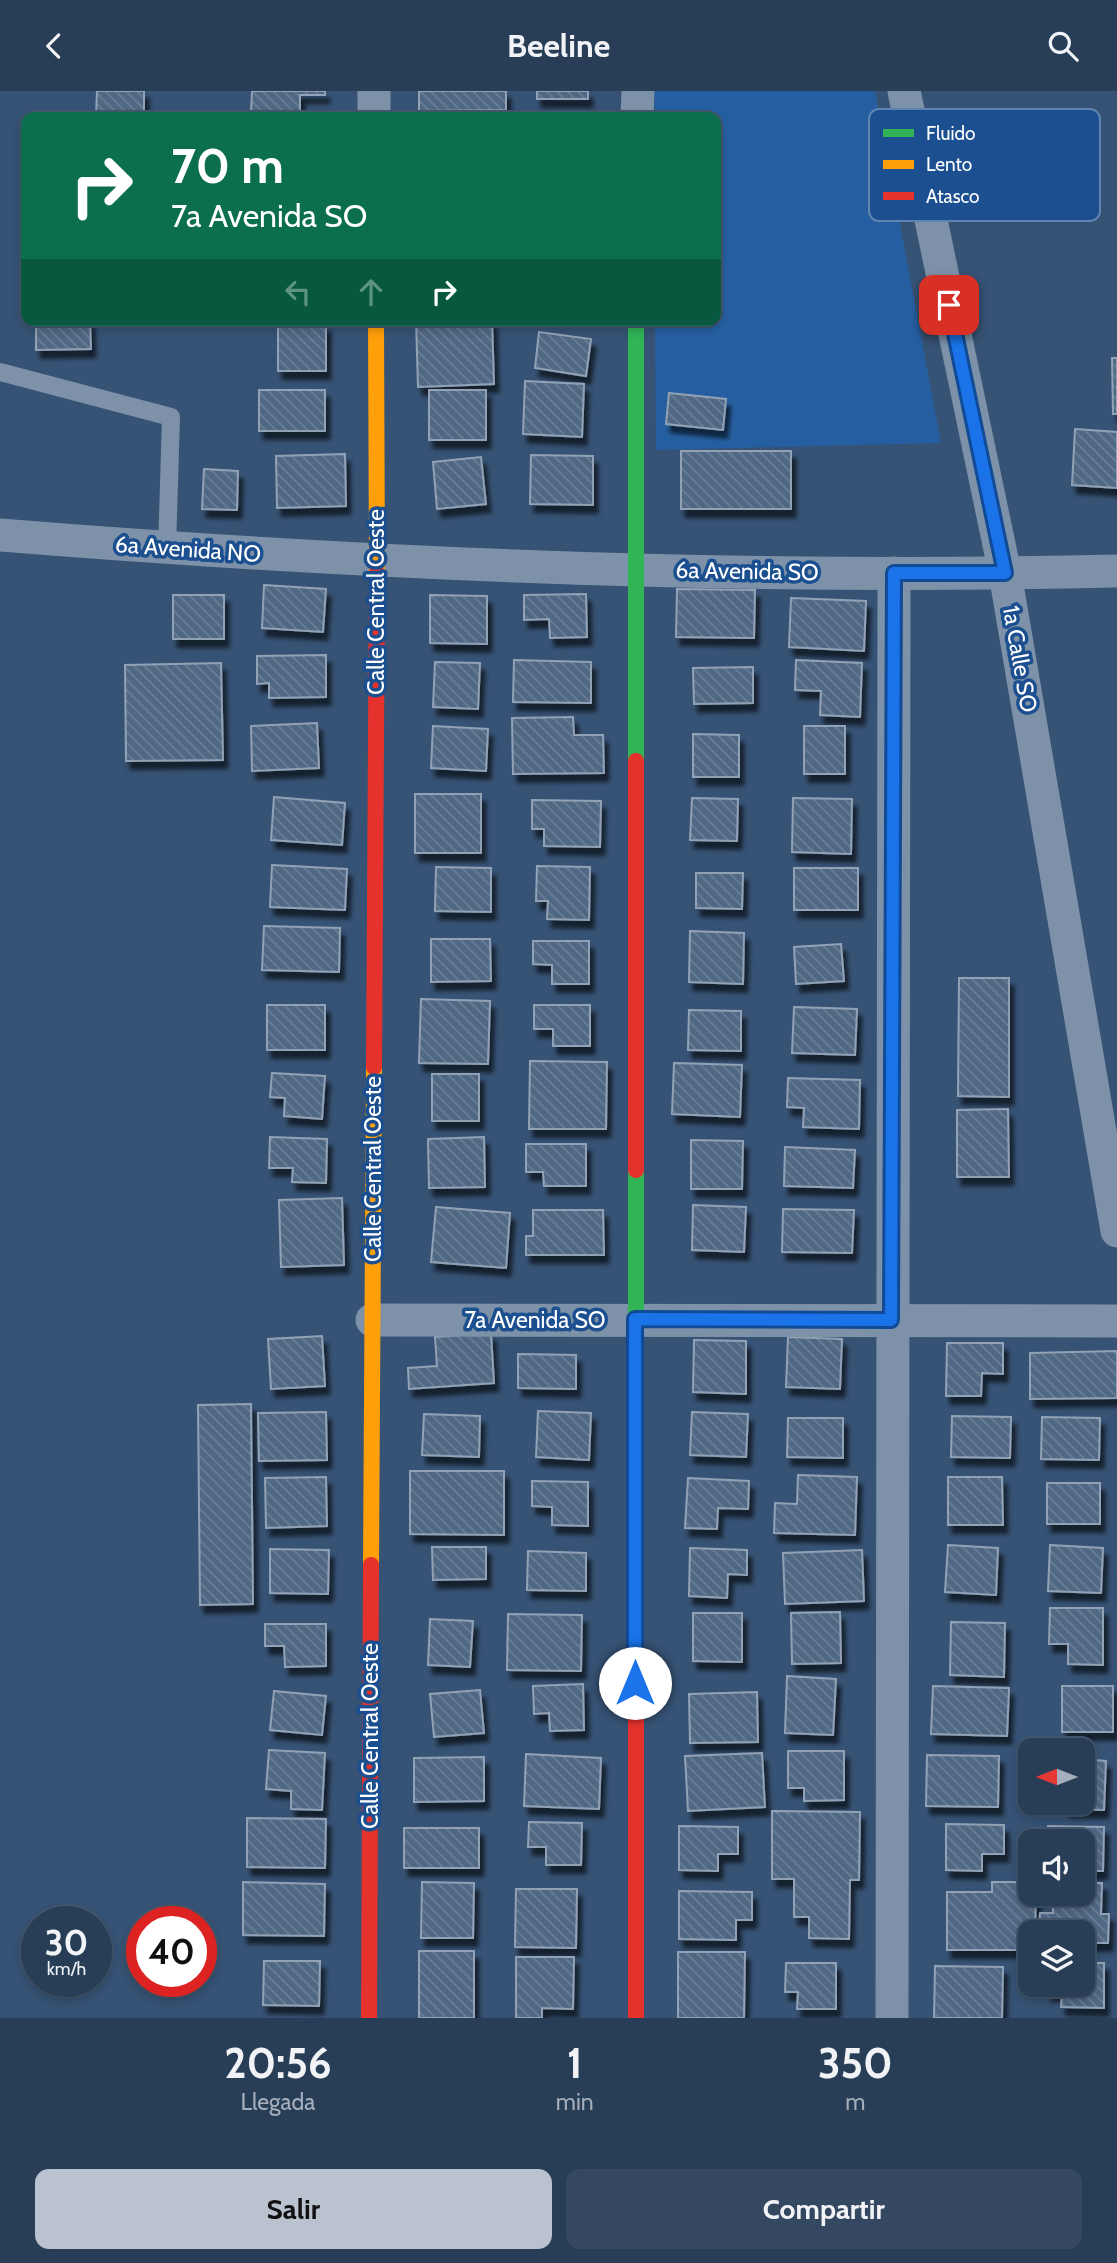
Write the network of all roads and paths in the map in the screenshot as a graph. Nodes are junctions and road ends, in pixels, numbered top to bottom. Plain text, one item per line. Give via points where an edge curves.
1 (374, 91) edge
2 (638, 91) edge
3 (904, 91) edge
4 (908, 109) edge
5 (374, 112) edge
6 (637, 112) edge
7 (931, 221) edge
8 (376, 326) edge
9 (636, 326) edge
10 (0, 372) edge
11 (0, 535) edge
12 (167, 549) junction
13 (377, 560) junction
14 (634, 570) junction
15 (1117, 571) edge
16 (894, 573) junction
17 (1005, 573) junction
18 (1117, 1231) edge
19 (635, 1319) junction
20 (372, 1320) junction
21 (891, 1320) junction
22 (1117, 1321) edge
23 (369, 2018) edge
24 (636, 2018) edge
25 (892, 2018) edge

1 - 5 street
2 - 6 street
3 - 4 street, 1a Calle SO
7 - 17 street, 1a Calle SO
8 - 13 street, Calle Central Oeste
9 - 14 street
10 - 12 lane via 171,417
11 - 12 street, 6a Avenida NO
12 - 13 street, 6a Avenida NO
13 - 14 street, 6a Avenida SO
13 - 20 street, Calle Central Oeste
14 - 16 street, 6a Avenida SO
14 - 19 street
15 - 17 street, 6a Avenida SO
16 - 17 street, 6a Avenida SO
16 - 21 street
17 - 18 street, 1a Calle SO
19 - 20 street, 7a Avenida SO
19 - 21 street, 7a Avenida SO
19 - 24 street
20 - 23 street, Calle Central Oeste
21 - 22 street, 7a Avenida SO
21 - 25 street

